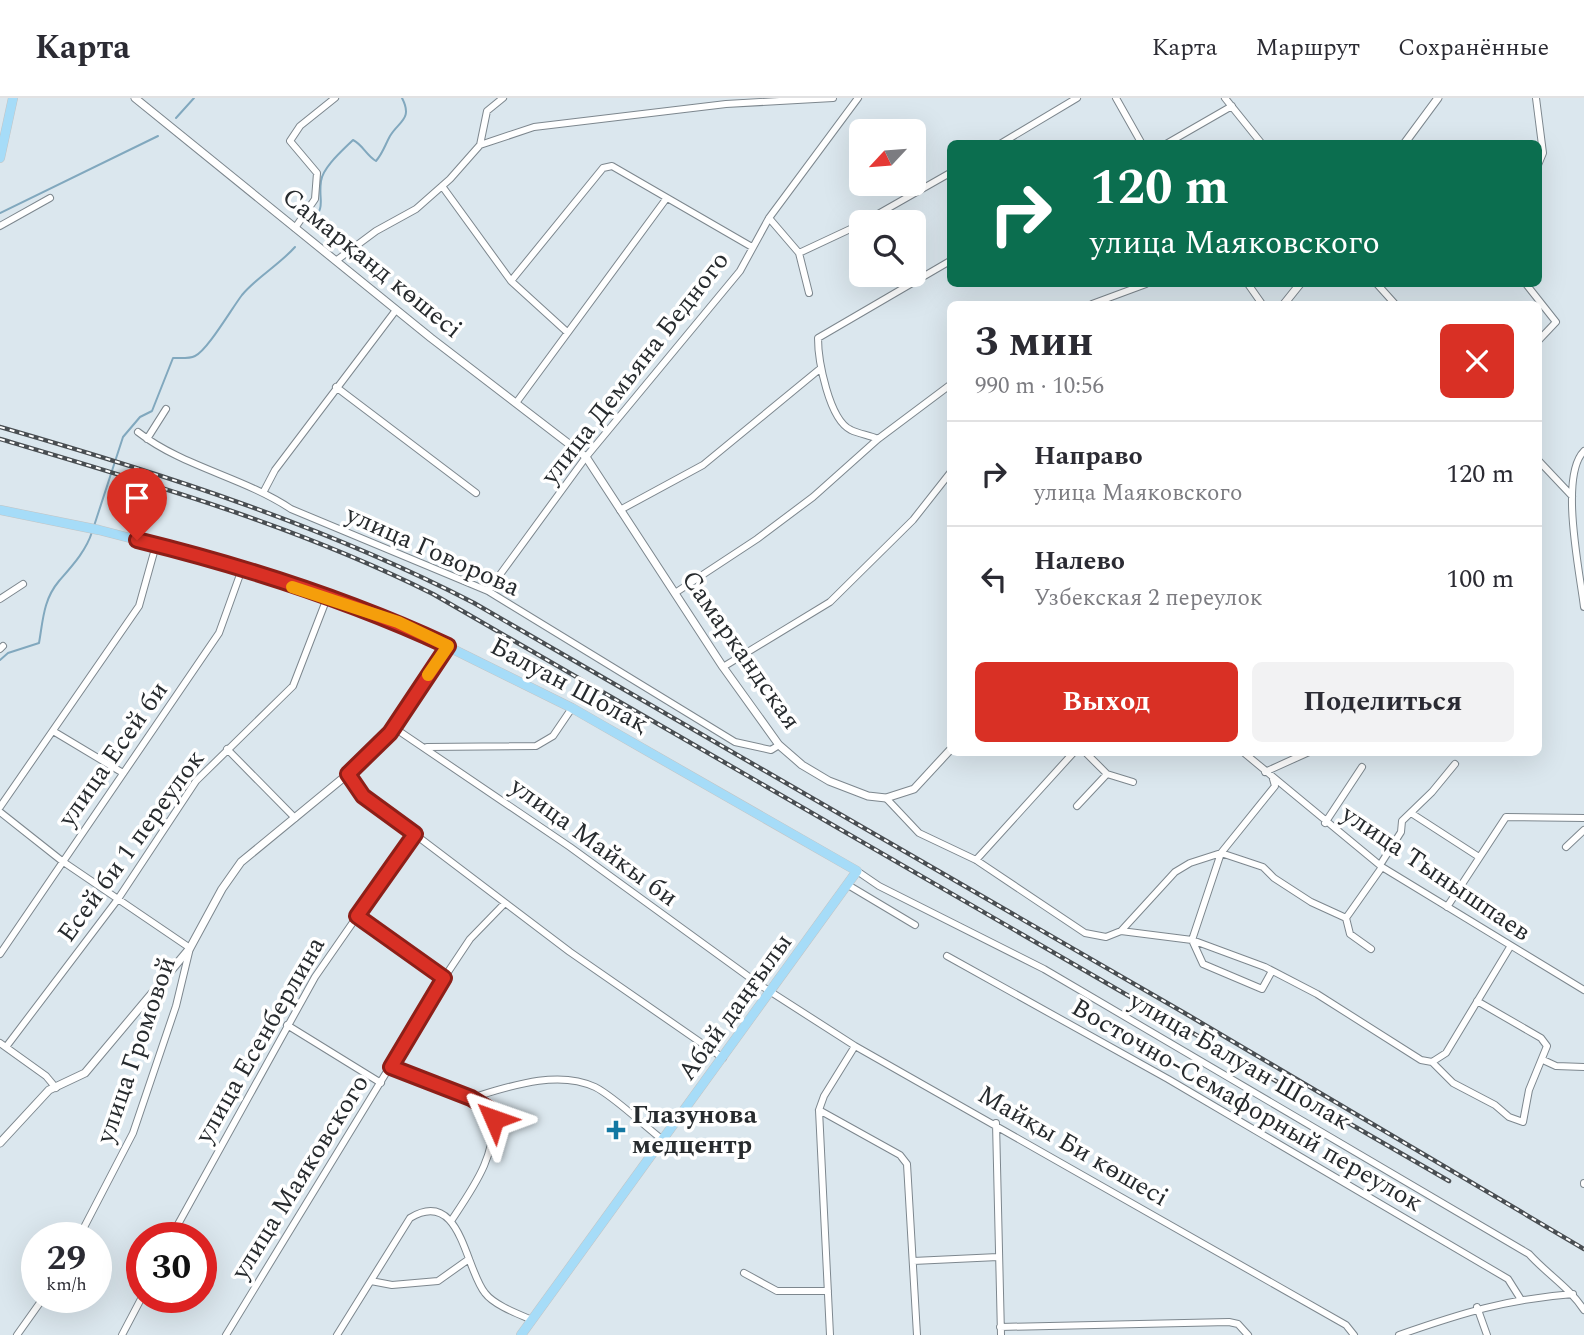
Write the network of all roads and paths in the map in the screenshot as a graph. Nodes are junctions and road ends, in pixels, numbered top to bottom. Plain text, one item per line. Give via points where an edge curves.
1 (13, 98) edge
2 (135, 98) edge
3 (335, 98) edge
4 (493, 98) edge
5 (503, 98) edge
6 (833, 98) edge
7 (858, 98) edge
8 (1077, 98) edge
9 (1116, 98) edge
10 (1225, 98) edge
11 (1438, 98) edge
12 (1536, 98) edge
13 (1232, 106) junction
14 (486, 111) junction
15 (1007, 140) edge
16 (1140, 140) edge
17 (1174, 140) edge
18 (1259, 140) edge
19 (1407, 140) edge
20 (1541, 140) edge
21 (480, 145) junction
22 (0, 158) edge
23 (947, 175) edge
24 (442, 186) junction
25 (51, 198) dead end
26 (666, 199) junction
27 (886, 210) edge
28 (769, 218) junction
29 (0, 226) edge
30 (295, 228) junction
31 (849, 230) edge
32 (752, 247) junction
33 (799, 253) junction
34 (337, 260) junction
35 (947, 263) edge
36 (511, 281) junction
37 (1138, 287) edge
38 (1298, 287) edge
39 (1380, 287) edge
40 (1528, 287) edge
41 (809, 293) dead end
42 (1100, 301) edge
43 (1286, 301) edge
44 (1392, 301) edge
45 (1539, 301) edge
46 (1542, 305) edge
47 (396, 310) junction
48 (567, 332) junction
49 (1542, 337) edge
50 (821, 368) junction
51 (336, 387) junction
52 (947, 387) edge
53 (516, 403) junction
54 (166, 409) dead end
55 (138, 432) dead end
56 (147, 439) junction
57 (878, 439) junction
58 (1584, 451) edge
59 (586, 457) junction
60 (1542, 464) edge
61 (947, 477) edge
62 (264, 491) junction
63 (476, 493) dead end
64 (1572, 496) junction
65 (0, 510) edge
66 (620, 510) junction
67 (156, 545) junction
68 (242, 569) junction
69 (23, 584) dead end
70 (488, 591) junction
71 (675, 593) junction
72 (327, 598) junction
73 (0, 599) edge
74 (1584, 607) edge
75 (448, 646) junction
76 (723, 667) junction
77 (572, 708) junction
78 (393, 727) junction
79 (53, 731) junction
80 (779, 745) junction
81 (427, 747) junction
82 (227, 749) junction
83 (947, 754) edge
84 (1070, 756) edge
85 (1089, 756) edge
86 (1247, 756) edge
87 (1300, 756) edge
88 (1455, 764) dead end
89 (1362, 767) dead end
90 (1265, 772) junction
91 (123, 773) junction
92 (348, 774) junction
93 (1107, 774) junction
94 (1273, 779) junction
95 (1133, 782) dead end
96 (886, 798) junction
97 (1077, 806) dead end
98 (0, 810) edge
99 (1411, 813) junction
100 (295, 818) junction
101 (1584, 818) edge
102 (1325, 823) junction
103 (1584, 830) edge
104 (415, 834) junction
105 (1566, 847) dead end
106 (1220, 853) junction
107 (1479, 857) junction
108 (976, 860) junction
109 (62, 861) junction
110 (1381, 866) junction
111 (857, 871) junction
112 (848, 885) junction
113 (118, 899) junction
114 (505, 903) junction
115 (1447, 907) junction
116 (357, 916) junction
117 (1346, 918) junction
118 (915, 925) dead end
119 (1121, 931) junction
120 (1192, 940) junction
121 (1510, 947) junction
122 (190, 948) junction
123 (1371, 949) dead end
124 (0, 954) edge
125 (947, 956) dead end
126 (1272, 971) junction
127 (444, 978) junction
128 (1584, 990) edge
129 (771, 992) junction
130 (1477, 1001) junction
131 (287, 1025) junction
132 (3, 1045) edge
133 (855, 1046) junction
134 (723, 1058) junction
135 (1543, 1060) junction
136 (1432, 1062) junction
137 (391, 1067) junction
138 (1584, 1068) edge
139 (381, 1083) junction
140 (55, 1088) junction
141 (471, 1098) junction
142 (819, 1110) junction
143 (996, 1123) junction
144 (664, 1141) junction
145 (0, 1143) edge
146 (451, 1221) junction
147 (87, 1222) edge
148 (179, 1222) edge
149 (998, 1257) junction
150 (470, 1259) junction
151 (913, 1261) junction
152 (744, 1273) dead end
153 (371, 1281) junction
154 (828, 1291) junction
155 (1573, 1294) junction
156 (1520, 1298) junction
157 (1477, 1307) junction
158 (1584, 1310) edge
159 (33, 1313) edge
160 (134, 1313) edge
161 (532, 1320) junction
162 (1000, 1331) edge
163 (17, 1335) edge
164 (122, 1335) edge
165 (226, 1335) edge
166 (337, 1335) edge
167 (521, 1335) edge
168 (830, 1335) edge
169 (917, 1335) edge
170 (1248, 1335) edge
171 (1354, 1335) edge
172 (1399, 1335) edge
173 (1487, 1335) edge

1 - 22 main road
2 - 30 street, Самарқанд көшесі
3 - 30 street via 300,126 290,141 317,173 315,199
4 - 14 street
5 - 14 street
6 - 21 street via 726,104 534,127
7 - 28 street, улица Демьяна Бедного
8 - 15 street
9 - 16 street
10 - 13 street
11 - 19 street
12 - 20 street
13 - 17 street
13 - 18 street
14 - 21 street
21 - 24 street
23 - 27 street
24 - 34 street via 416,209
24 - 36 street
25 - 29 street
26 - 32 street
26 - 36 street via 612,166 603,168
26 - 48 street
28 - 32 street, улица Демьяна Бедного
28 - 33 street
30 - 34 street, Самарқанд көшесі
31 - 33 street
32 - 59 street, улица Демьяна Бедного via 740,271
33 - 41 street
34 - 47 street, Самарқанд көшесі
35 - 50 street via 820,335
36 - 48 street
37 - 42 street
38 - 43 street
39 - 44 street
40 - 45 street
46 - 49 street via 1556,323
47 - 51 street
47 - 53 street, Самарқанд көшесі
48 - 53 street
50 - 57 street via 843,425
50 - 66 street via 703,465
51 - 62 street
51 - 63 street
52 - 57 street
53 - 59 street, Самарқанд көшесі
54 - 56 street
55 - 56 street, улица Говорова
56 - 62 street, улица Говорова
57 - 71 street via 804,504
58 - 64 street via 1577,458
59 - 66 street, Самаркандская
59 - 70 street, улица Демьяна Бедного
60 - 64 street
61 - 76 street via 913,520 830,602
62 - 70 street, улица Говорова via 291,509
64 - 74 street
65 - 67 main road, Балуан Шолақ
66 - 71 street, Самаркандская
67 - 68 main road, Балуан Шолақ
67 - 79 street via 139,606
68 - 72 main road, Балуан Шолақ
68 - 91 street, улица Есей би via 219,634
69 - 73 street
70 - 80 street, улица Говорова via 735,742 771,750
71 - 76 street, Самаркандская
72 - 75 main road, Балуан Шолақ via 398,622
72 - 82 street, Есей би 1 переулок via 293,686
75 - 77 main road, Балуан Шолақ
75 - 78 street
76 - 80 street, Самаркандская
77 - 81 street via 553,736 536,746
77 - 111 main road, Балуан Шолақ
78 - 81 street, улица Майкы би
78 - 92 street
79 - 91 street
79 - 98 street
80 - 96 street, Самаркандская via 829,781
81 - 129 street, улица Майкы би
82 - 100 street
82 - 113 street, Есей би 1 переулок via 196,781
83 - 96 street via 914,789
84 - 108 street
85 - 93 street
86 - 90 street, улица Тынышпаев
87 - 90 street
88 - 99 street
89 - 102 street
90 - 94 street, улица Тынышпаев
91 - 109 street, улица Есей би
92 - 100 street
92 - 104 street via 363,796
93 - 95 street
93 - 97 street
94 - 102 street, улица Тынышпаев
94 - 106 street via 1275,786
96 - 108 street via 919,833
98 - 109 street
99 - 107 street
99 - 110 street via 1402,821 1401,832
100 - 122 street via 241,862
101 - 107 street via 1506,817
102 - 110 street, улица Тынышпаев
103 - 105 street
104 - 114 street
104 - 116 street, улица Есенберлина
106 - 117 street via 1263,867 1311,902
106 - 119 street via 1175,872
106 - 120 street
107 - 115 street
108 - 119 street via 1085,933 1106,937
109 - 113 street
109 - 124 street, улица Есей би
110 - 115 street, улица Тынышпаев
110 - 117 street
111 - 112 main road, Абай даңғылы
111 - 155 street, улица Балуан Шолак via 1044,969 1530,1254
112 - 118 street
112 - 129 main road, Абай даңғылы
113 - 122 street
113 - 132 street, Есей би 1 переулок
114 - 127 street, улица Маяковского via 470,939
114 - 134 street
115 - 121 street, улица Тынышпаев
116 - 127 street
116 - 131 street, улица Есенберлина
117 - 123 street via 1350,934
119 - 120 street
120 - 126 street
120 - 126 street via 1203,964 1262,989
121 - 128 street, улица Тынышпаев
121 - 130 street
122 - 140 street via 85,1073
122 - 147 street, улица Громовой via 176,1006 133,1133
125 - 156 street, Восточно-Семафорный переулок via 1497,1272 1508,1279
126 - 136 street via 1421,1060
127 - 137 street, улица Маяковского
129 - 133 street, Майқы Би көшесі
129 - 134 main road, Абай даңғылы
130 - 135 street via 1541,1038 1547,1046
130 - 136 street via 1446,1053
131 - 139 street
131 - 148 street, улица Есенберлина
132 - 140 street via 46,1076
133 - 142 street
133 - 143 street, Майқы Би көшесі
134 - 144 main road, Абай даңғылы
135 - 136 street via 1529,1090 1523,1122 1453,1083
135 - 138 street
137 - 139 street, улица Маяковского
137 - 141 street
139 - 165 street, улица Маяковского
140 - 145 street
141 - 144 street via 536,1081 569,1079 596,1087
141 - 146 street via 492,1111 494,1119 485,1170
142 - 151 street via 905,1159
142 - 154 street
143 - 149 street
143 - 171 street, Майқы Би көшесі via 1346,1325
144 - 161 main road, Абай даңғылы
146 - 150 street
146 - 153 street via 433,1210 410,1218
149 - 151 street
149 - 162 street
150 - 153 street via 438,1281 393,1285
150 - 161 street via 485,1294
151 - 169 street
152 - 154 street via 777,1291
153 - 166 street
154 - 168 street
155 - 156 street
155 - 158 street, улица Балуан Шолак
156 - 157 street
157 - 172 street
157 - 173 street
159 - 163 street
160 - 164 street
161 - 167 main road, Абай даңғылы
162 - 170 street via 1229,1321

